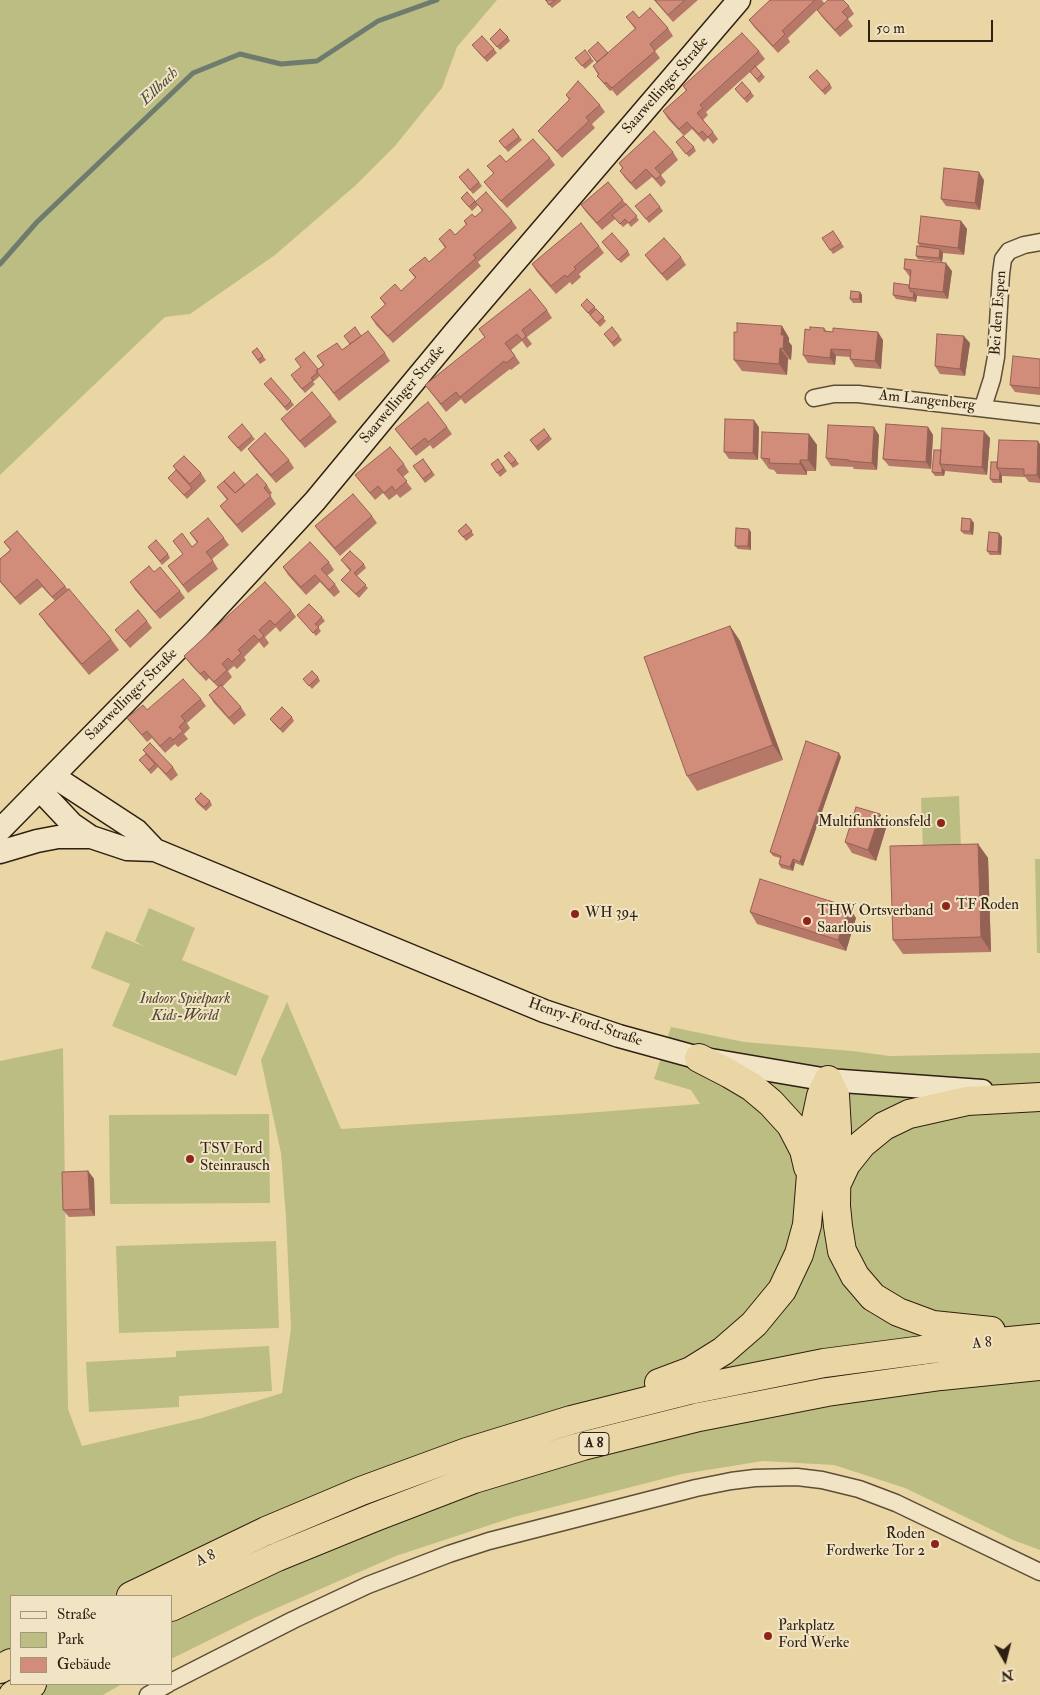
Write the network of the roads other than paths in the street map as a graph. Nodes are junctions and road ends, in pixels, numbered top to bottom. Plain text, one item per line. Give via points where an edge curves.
1 (739, 0) edge
2 (1040, 242) edge
3 (814, 398) dead end
4 (983, 407) junction
5 (1040, 415) edge
6 (47, 783) junction
7 (0, 830) edge
8 (91, 836) junction
9 (155, 850) junction
10 (0, 852) edge
11 (699, 1058) junction
12 (828, 1080) junction
13 (1040, 1092) edge
14 (1040, 1097) edge
15 (824, 1181) junction
16 (1040, 1334) edge
17 (1040, 1338) edge
18 (1040, 1366) edge
19 (571, 1420) junction
20 (1040, 1572) edge
21 (142, 1590) edge
22 (172, 1607) edge
23 (172, 1682) edge
24 (30, 1685) edge
25 (166, 1685) edge
26 (13, 1695) edge
27 (148, 1695) edge

1 - 6 street, Saarwellinger Straße via 315,501 196,630
2 - 4 street, Bei den Espen via 1009,251 1004,259 996,357
3 - 4 street, Am Langenberg via 858,394
4 - 5 street, Am Langenberg
6 - 7 street, Saarwellinger Straße
6 - 8 street, Henry-Ford-Straße via 72,824
6 - 9 street, Henry-Ford-Straße via 137,831
8 - 9 street, Henry-Ford-Straße via 127,849
8 - 10 street via 37,841
9 - 11 street, Henry-Ford-Straße via 544,1011
11 - 12 street, Henry-Ford-Straße
11 - 15 highway via 752,1087 777,1111 791,1125
12 - 13 street, Henry-Ford-Straße via 955,1090
12 - 15 highway via 835,1095 837,1130
14 - 15 highway via 967,1102 909,1114 884,1126
15 - 16 highway via 836,1206 842,1252 855,1276 873,1297 898,1312 933,1325
15 - 19 highway via 782,1290 754,1324 723,1351 691,1371
17 - 19 highway, A 8 / A 8 via 824,1363 690,1390
18 - 22 highway, A 8 / A 8 via 827,1392 699,1417 583,1446 474,1479 375,1517 277,1557
19 - 21 highway, A 8 / A 8 via 466,1452 361,1491 266,1531
20 - 23 street via 860,1489 797,1477 747,1479 696,1488 450,1554 368,1585
24 - 26 highway
25 - 27 street

